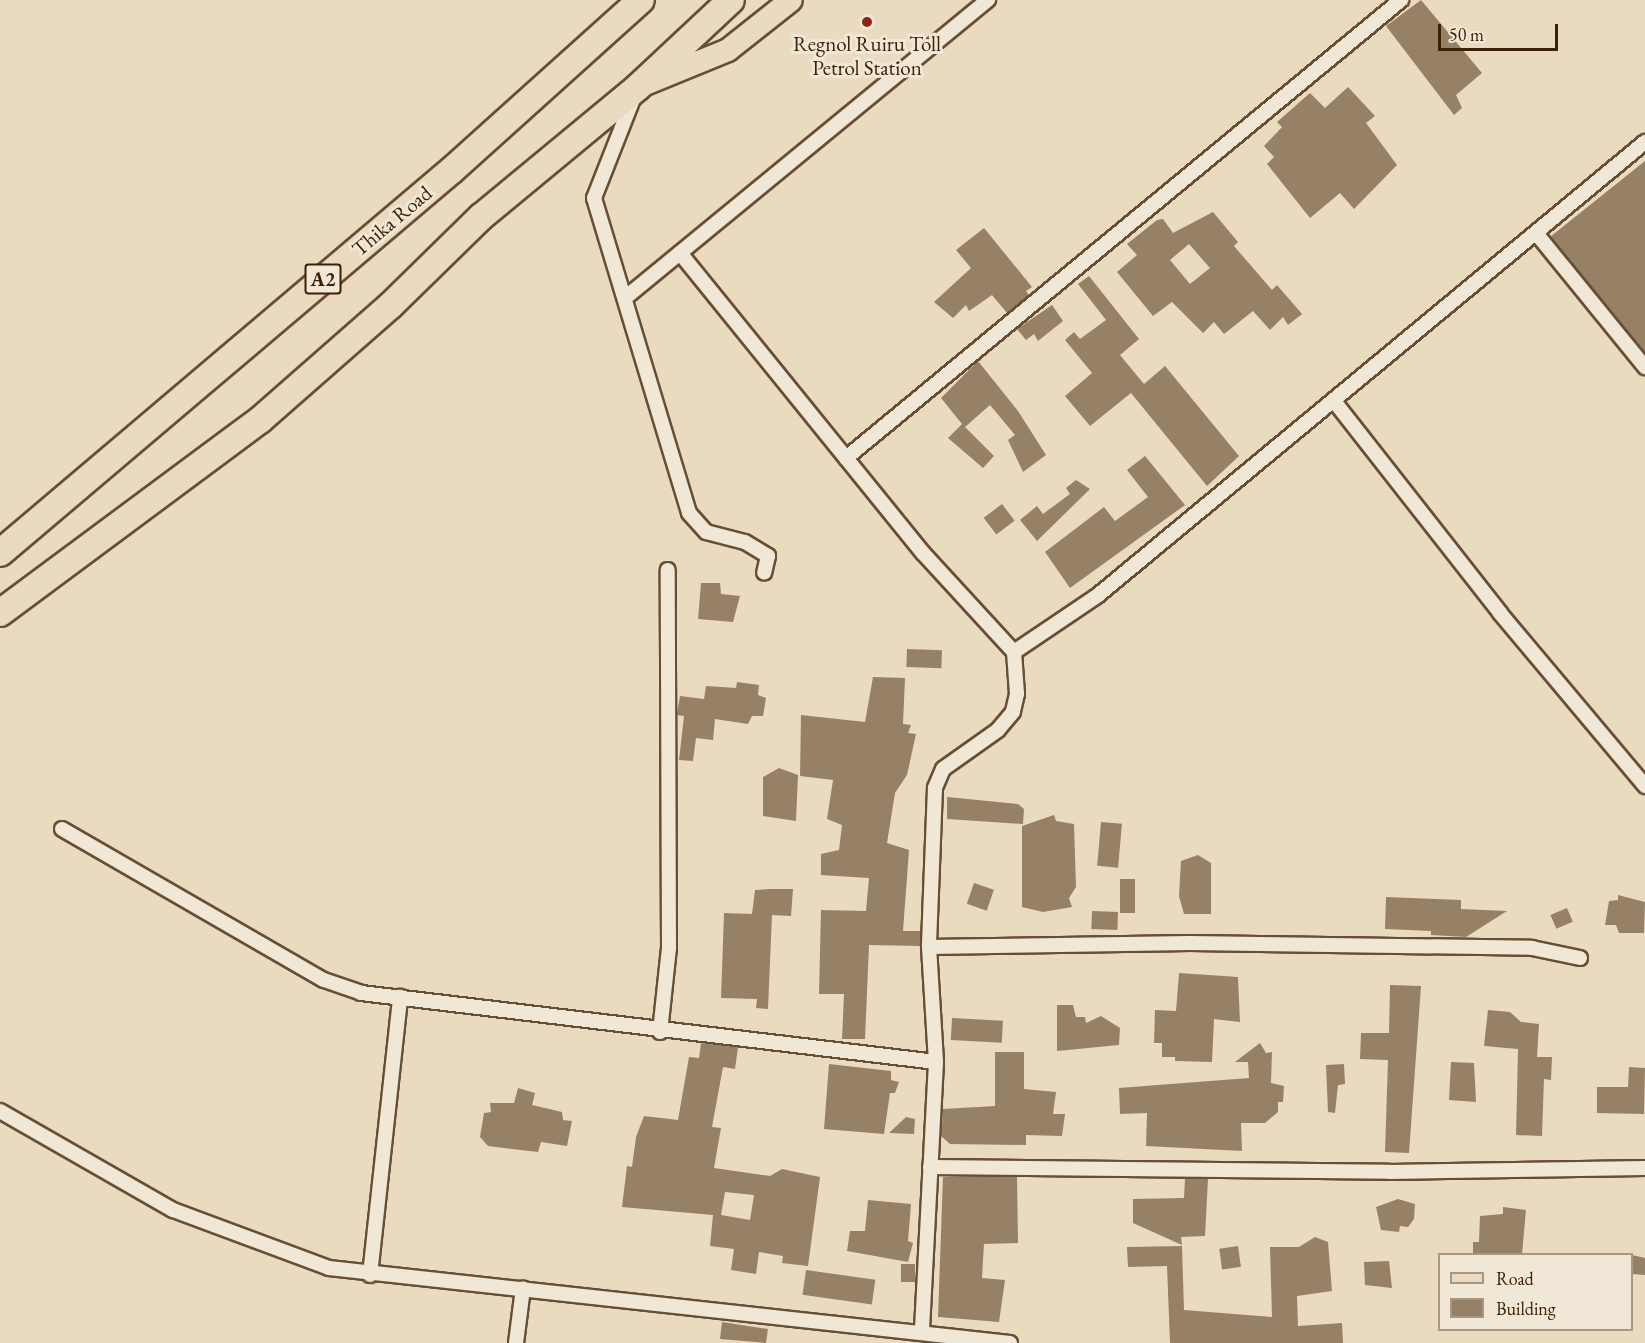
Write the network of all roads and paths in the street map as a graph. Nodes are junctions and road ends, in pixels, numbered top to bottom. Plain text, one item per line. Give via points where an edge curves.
1 (641, 0) edge
2 (731, 0) edge
3 (790, 0) edge
4 (988, 0) edge
5 (1401, 0) edge
6 (639, 87) junction
7 (1645, 142) edge
8 (1536, 232) junction
9 (680, 253) junction
10 (624, 298) junction
11 (1645, 367) edge
12 (1334, 401) junction
13 (846, 458) junction
14 (0, 553) edge
15 (668, 570) dead end
16 (764, 573) dead end
17 (0, 613) edge
18 (1014, 652) junction
19 (1645, 786) edge
20 (62, 829) dead end
21 (929, 947) junction
22 (1580, 958) dead end
23 (400, 997) junction
24 (660, 1032) junction
25 (936, 1062) junction
26 (0, 1112) edge
27 (930, 1167) junction
28 (1645, 1168) edge
29 (370, 1275) junction
30 (523, 1288) junction
31 (922, 1332) junction
32 (516, 1343) edge
33 (1010, 1343) edge

1 - 14 highway, Thika Road / A2 via 452,170
2 - 6 highway
3 - 6 main road via 728,50
4 - 9 street
5 - 13 street
6 - 10 street via 594,198
6 - 17 highway via 481,217 391,305 260,420
7 - 8 street
8 - 11 street
8 - 12 street
9 - 10 street
9 - 13 street
10 - 16 street via 689,513 706,532 745,542 768,556
12 - 18 street via 1097,596
12 - 19 street via 1500,613
13 - 18 street via 923,554
15 - 24 street via 669,948
18 - 21 street via 1017,694 1013,712 998,730 943,769 935,788
20 - 23 street via 324,980 361,993
21 - 22 street via 1190,943 1520,948
21 - 25 street
23 - 24 street
23 - 29 street
24 - 25 street
25 - 27 street
26 - 29 street via 173,1210 277,1252
27 - 28 street via 1378,1172
27 - 31 street
29 - 30 street
30 - 31 street
30 - 32 street
31 - 33 street

